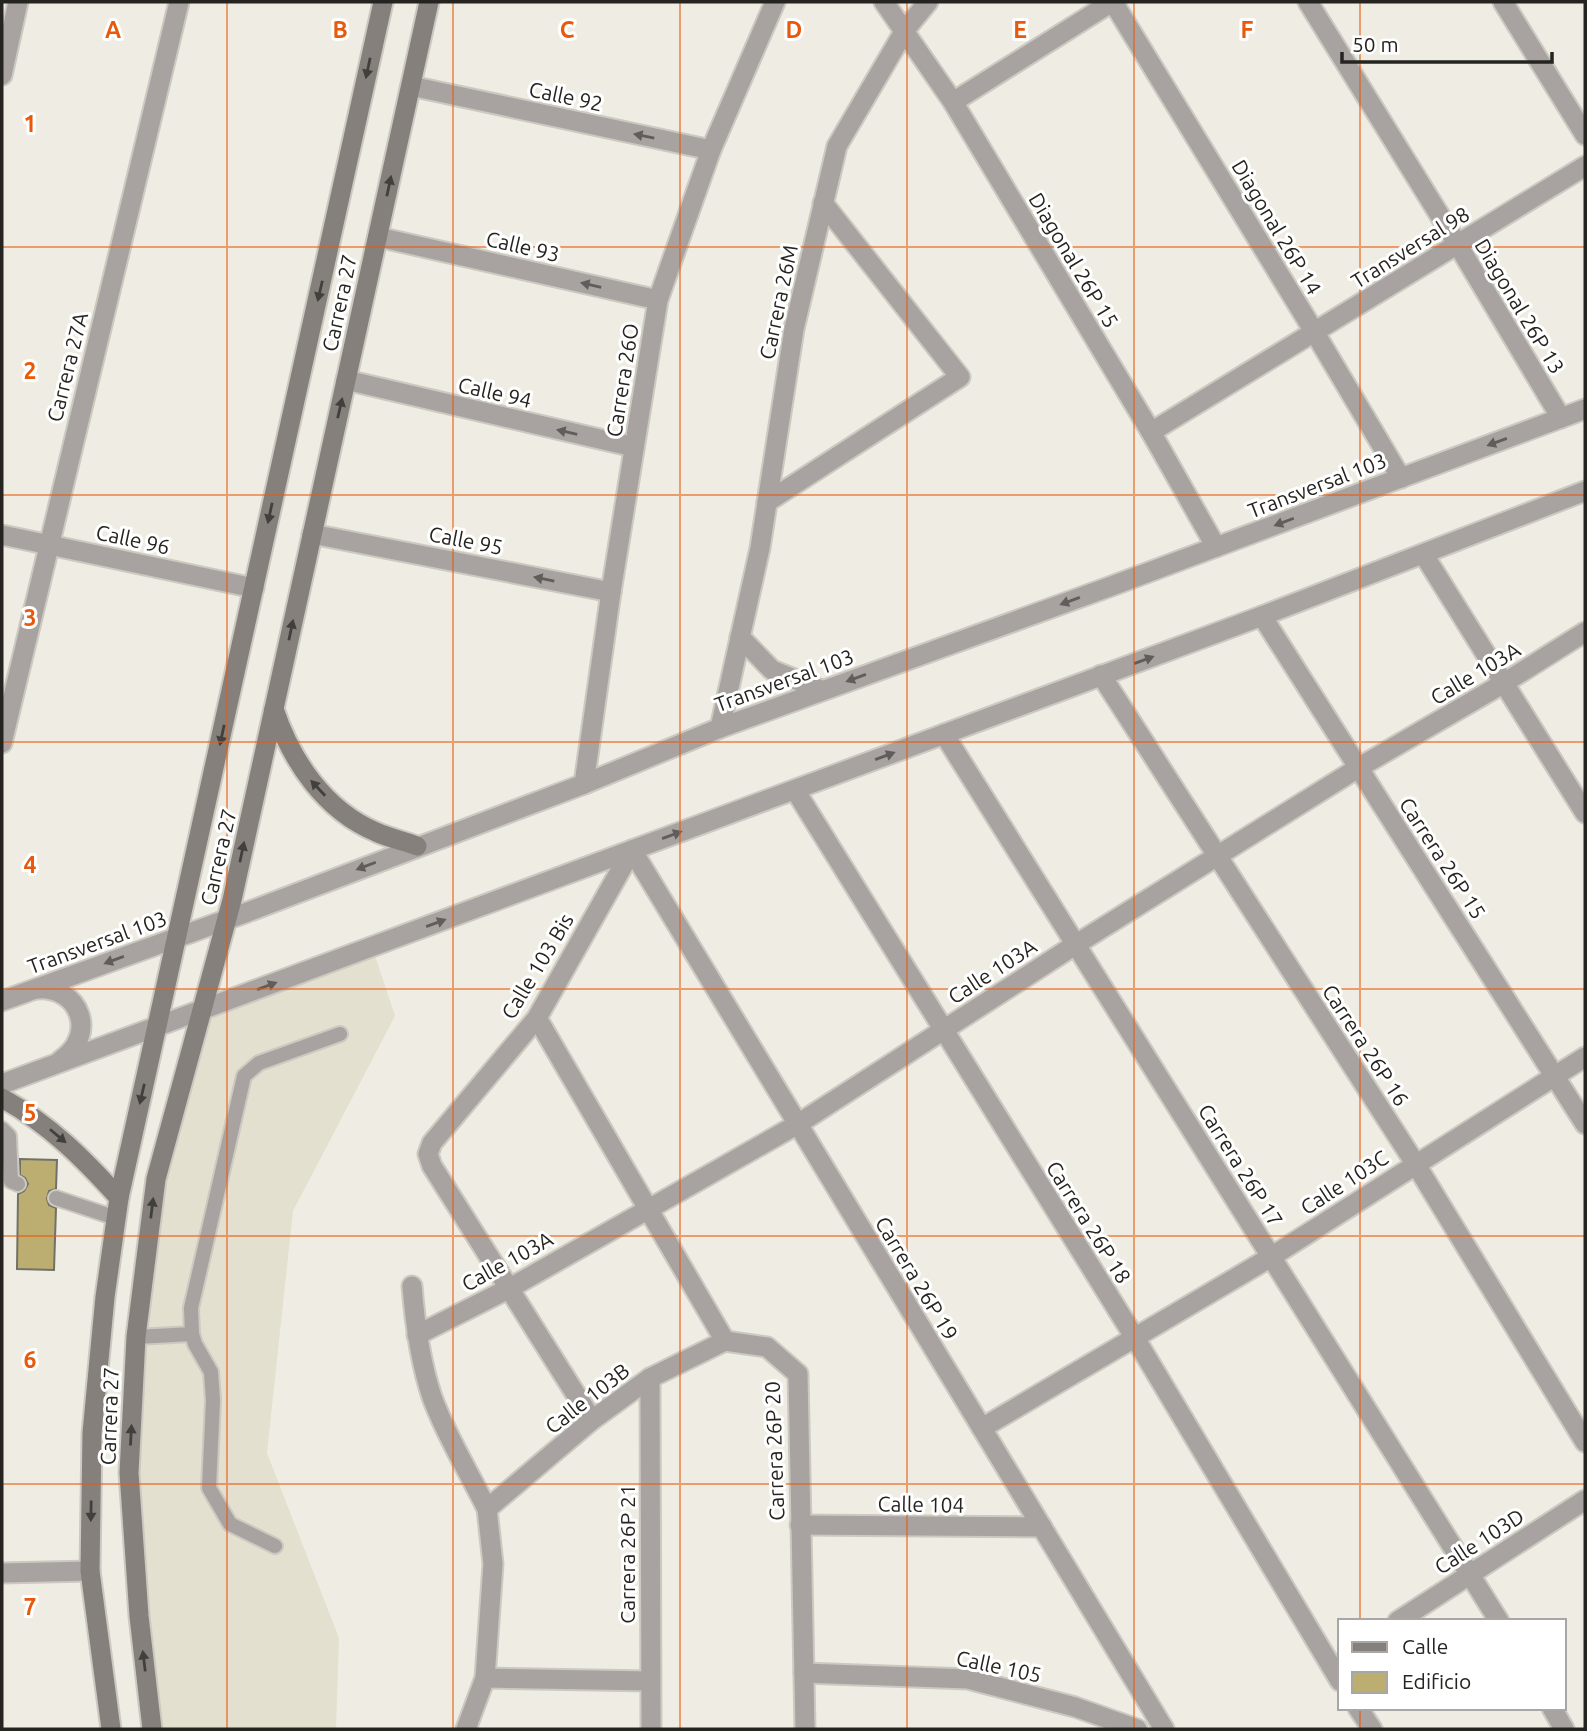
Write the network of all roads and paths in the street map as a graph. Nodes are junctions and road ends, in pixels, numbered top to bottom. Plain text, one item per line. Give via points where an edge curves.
1 (18, 2) edge
2 (179, 2) edge
3 (383, 2) edge
4 (429, 2) edge
5 (775, 2) edge
6 (928, 2) edge
7 (1112, 2) edge
8 (1308, 2) edge
9 (1503, 2) edge
10 (894, 15) edge
11 (2, 75) edge
12 (411, 86) junction
13 (953, 102) junction
14 (1585, 135) edge
15 (711, 150) junction
16 (1585, 166) edge
17 (823, 203) junction
18 (378, 237) junction
19 (1458, 245) junction
20 (658, 300) junction
21 (1315, 332) junction
22 (346, 380) junction
23 (1585, 409) edge
24 (1561, 418) junction
25 (1151, 432) junction
26 (634, 447) junction
27 (1401, 478) junction
28 (1585, 493) edge
29 (767, 502) junction
30 (312, 534) junction
31 (2, 535) edge
32 (48, 544) junction
33 (1216, 547) junction
34 (1424, 555) junction
35 (254, 588) junction
36 (611, 592) junction
37 (1262, 616) junction
38 (1585, 632) edge
39 (740, 637) junction
40 (1101, 676) junction
41 (1504, 683) junction
42 (821, 690) junction
43 (274, 707) junction
44 (720, 728) junction
45 (944, 734) junction
46 (2, 743) edge
47 (1358, 768) junction
48 (584, 784) junction
49 (795, 790) junction
50 (1585, 813) edge
51 (417, 846) junction
52 (632, 850) junction
53 (1218, 857) junction
54 (227, 919) junction
55 (178, 936) junction
56 (1075, 945) junction
57 (30, 990) junction
58 (2, 1001) edge
59 (203, 1010) junction
60 (537, 1018) junction
61 (158, 1027) junction
62 (943, 1029) junction
63 (340, 1034) dead end
64 (1585, 1056) edge
65 (61, 1060) junction
66 (1555, 1076) junction
67 (2, 1084) edge
68 (2, 1098) edge
69 (798, 1124) junction
70 (1585, 1124) edge
71 (2, 1129) edge
72 (1415, 1163) junction
73 (19, 1184) dead end
74 (56, 1198) dead end
75 (119, 1198) junction
76 (648, 1209) junction
77 (116, 1219) junction
78 (1271, 1257) junction
79 (412, 1286) dead end
80 (510, 1287) junction
81 (192, 1334) junction
82 (416, 1335) junction
83 (136, 1337) junction
84 (1135, 1338) junction
85 (725, 1341) junction
86 (650, 1378) junction
87 (592, 1420) junction
88 (982, 1428) junction
89 (1585, 1442) edge
90 (1585, 1500) edge
91 (487, 1508) junction
92 (800, 1525) junction
93 (1042, 1527) junction
94 (275, 1546) dead end
95 (90, 1571) junction
96 (2, 1573) edge
97 (1470, 1573) junction
98 (1401, 1619) edge
99 (1498, 1619) edge
100 (1337, 1669) edge
101 (804, 1673) junction
102 (485, 1678) junction
103 (649, 1681) junction
104 (1359, 1710) edge
105 (1553, 1710) edge
106 (111, 1729) edge
107 (152, 1729) edge
108 (466, 1729) edge
109 (650, 1729) edge
110 (806, 1729) edge
111 (1137, 1729) edge
112 (1164, 1729) edge
113 (1371, 1729) edge
114 (1564, 1729) edge

1 - 11 street
2 - 32 street, Carrera 27A
3 -> 35 main road, Carrera 27
4 - 12 main road, Carrera 27
5 - 15 street, Carrera 26O
6 - 10 street, Carrera 26M
7 - 13 street
7 - 21 street, Diagonal 26P 14
8 - 19 street, Diagonal 26P 13
9 - 14 street
10 - 13 street, Diagonal 26P 15
10 - 17 street, Carrera 26M via 837,146
15 -> 12 street, Calle 92
18 -> 12 main road, Carrera 27
13 - 25 street, Diagonal 26P 15
15 - 20 street, Carrera 26O
16 - 19 street, Transversal 98
17 - 29 street, Carrera 26M via 794,329
17 - 29 street via 960,377
20 -> 18 street, Calle 93
18 - 22 main road, Carrera 27
19 - 21 street, Transversal 98
19 - 24 street, Diagonal 26P 13
20 - 26 street, Carrera 26O
21 - 25 street, Transversal 98
21 - 27 street, Diagonal 26P 14
26 -> 22 street, Calle 94
30 -> 22 main road, Carrera 27
23 - 24 street, Transversal 103
24 -> 27 street, Transversal 103
25 - 33 street, Diagonal 26P 15
26 - 36 street, Carrera 26O
27 -> 33 street, Transversal 103
28 - 34 street
29 - 39 street, Carrera 26M
36 -> 30 street, Calle 95
43 -> 30 main road, Carrera 27
31 - 32 street, Calle 96
32 - 35 street, Calle 96
32 - 46 street, Carrera 27A
33 -> 42 street, Transversal 103
34 - 37 street
34 - 41 street
35 -> 55 main road, Carrera 27
36 - 48 street, Carrera 26O
40 -> 37 street
37 - 47 street, Carrera 26P 15
38 - 41 street, Calle 103A
39 - 42 street via 772,670
39 - 44 street, Carrera 26M
40 - 45 street
40 - 53 street, Carrera 26P 16
41 - 47 street, Calle 103A
41 - 50 street
42 - 44 street, Transversal 103
51 -> 43 main road via 374,832 336,807 305,774 283,735
54 -> 43 main road, Carrera 27
44 - 48 street, Transversal 103
49 -> 45 street
45 - 56 street, Carrera 26P 17
47 - 53 street, Calle 103A
47 - 66 street, Carrera 26P 15
48 - 51 street, Transversal 103
52 -> 49 street
49 - 62 street, Carrera 26P 18
51 -> 54 street, Transversal 103
59 -> 52 street
52 - 60 street, Calle 103 Bis
52 - 69 street, Carrera 26P 19
53 - 56 street, Calle 103A
53 - 72 street, Carrera 26P 16
54 - 55 street, Transversal 103
54 - 59 main road, Carrera 27
55 -> 57 street, Transversal 103
55 - 61 main road, Carrera 27
56 - 62 street, Calle 103A
56 - 78 street, Carrera 26P 17
57 - 58 street, Transversal 103
57 - 65 street via 55,991 70,1000 79,1014 78,1041
59 - 61 street
83 -> 59 main road, Carrera 27 via 156,1179
60 - 76 street
60 - 80 street, Calle 103 Bis via 432,1143 428,1154
61 - 65 street
61 -> 75 main road, Carrera 27
62 - 69 street, Calle 103A
62 - 84 street, Carrera 26P 18
63 - 81 lane via 259,1063 244,1076 191,1308
64 - 66 street, Calle 103C
65 - 67 street
66 - 70 street, Carrera 26P 15
66 - 72 street, Calle 103C
68 -> 75 main road via 58,1135
69 - 76 street, Calle 103A
69 - 88 street, Carrera 26P 19
71 - 73 lane via 9,1136 11,1181
72 - 78 street, Calle 103C
72 - 89 street, Carrera 26P 16
74 - 77 lane
75 - 77 main road, Carrera 27
76 - 80 street, Calle 103A
76 - 85 street
77 -> 95 main road, Carrera 27 via 92,1433
78 - 84 street, Calle 103C
78 - 97 street, Carrera 26P 17
79 - 82 street
80 - 82 street, Calle 103A
80 - 87 street
81 - 83 lane
81 - 94 lane via 211,1372 209,1488 230,1524
82 - 91 street via 437,1407
107 -> 83 main road, Carrera 27 via 129,1473
84 - 88 street, Calle 103C
84 - 100 street, Carrera 26P 18
85 - 86 street, Calle 103B
85 - 92 street, Carrera 26P 20 via 767,1347 798,1374
86 - 87 street, Calle 103B
86 - 103 street, Carrera 26P 21
87 - 91 street, Calle 103B
88 - 93 street, Carrera 26P 19
90 - 97 street, Calle 103D
91 - 102 street via 493,1563
92 - 93 street, Calle 104
92 - 101 street, Carrera 26P 20
93 - 112 street, Carrera 26P 19
95 - 96 street
95 - 106 main road, Carrera 27
97 - 98 street, Calle 103D
97 - 99 street, Carrera 26P 17
101 - 110 street, Carrera 26P 20
101 - 111 street, Calle 105 via 968,1679 1075,1707
102 - 103 street
102 - 108 street
103 - 109 street, Carrera 26P 21
104 - 113 street
105 - 114 street

